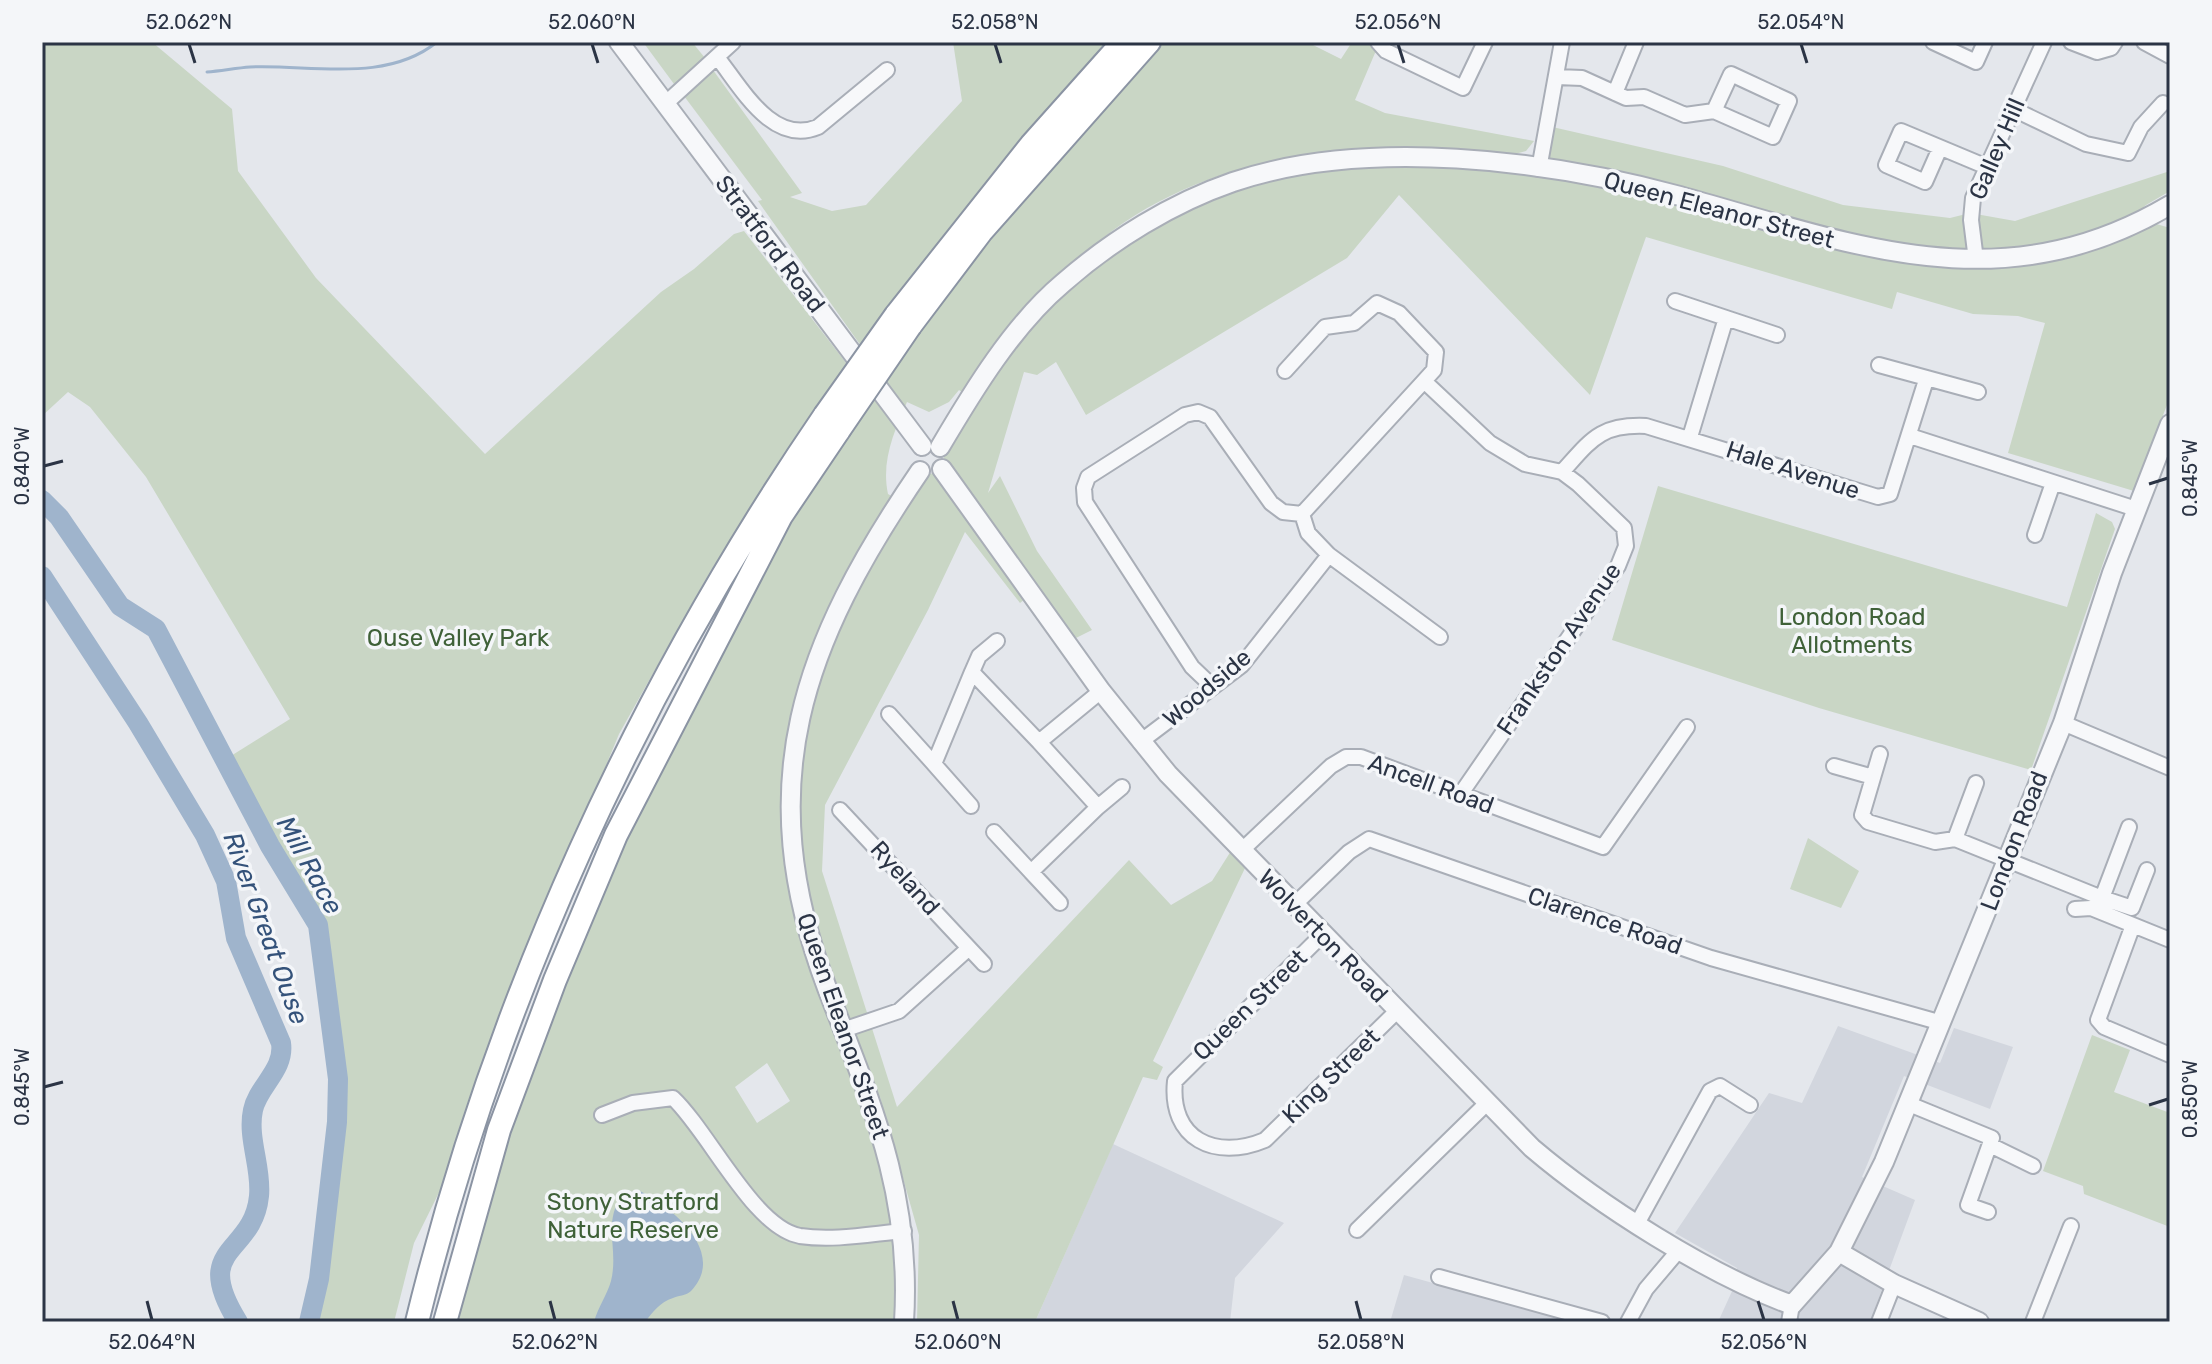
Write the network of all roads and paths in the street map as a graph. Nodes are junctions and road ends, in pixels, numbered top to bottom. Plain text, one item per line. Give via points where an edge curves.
1 (619, 42) edge
2 (733, 42) edge
3 (1123, 42) edge
4 (1149, 42) edge
5 (1378, 42) edge
6 (1485, 42) edge
7 (1562, 42) edge
8 (1636, 42) edge
9 (1933, 42) edge
10 (1985, 42) edge
11 (2044, 42) edge
12 (2071, 42) edge
13 (2115, 42) edge
14 (2144, 42) edge
15 (2170, 56) edge
16 (717, 57) junction
17 (887, 70) dead end
18 (1557, 77) junction
19 (1615, 93) junction
20 (2163, 103) dead end
21 (665, 104) junction
22 (2013, 109) junction
23 (1714, 111) junction
24 (1940, 148) dead end
25 (1987, 167) junction
26 (1539, 169) junction
27 (2170, 205) edge
28 (1976, 260) junction
29 (1675, 301) dead end
30 (1726, 318) junction
31 (903, 320) junction
32 (1777, 335) dead end
33 (1879, 365) dead end
34 (1285, 371) dead end
35 (1926, 380) junction
36 (1424, 381) junction
37 (1978, 392) dead end
38 (832, 422) junction
39 (2170, 424) edge
40 (1910, 436) junction
41 (1690, 437) junction
42 (931, 446) junction
43 (942, 469) junction
44 (920, 471) junction
45 (1562, 472) junction
46 (2053, 483) junction
47 (2136, 509) junction
48 (1302, 514) junction
49 (2035, 535) dead end
50 (1329, 555) junction
51 (1440, 637) dead end
52 (997, 641) dead end
53 (972, 672) junction
54 (1213, 687) junction
55 (1101, 691) junction
56 (889, 714) dead end
57 (2063, 723) junction
58 (1687, 727) dead end
59 (1039, 742) junction
60 (1140, 742) junction
61 (1880, 754) dead end
62 (934, 764) junction
63 (1834, 766) dead end
64 (2170, 768) edge
65 (1873, 777) junction
66 (1976, 783) dead end
67 (1122, 787) dead end
68 (1460, 795) junction
69 (971, 806) dead end
70 (1098, 807) junction
71 (840, 810) dead end
72 (2129, 827) dead end
73 (994, 832) dead end
74 (1955, 839) junction
75 (1241, 851) junction
76 (2007, 859) junction
77 (2147, 870) dead end
78 (1031, 872) junction
79 (2102, 898) junction
80 (1060, 903) dead end
81 (1293, 906) junction
82 (2075, 909) dead end
83 (2133, 925) junction
84 (1321, 936) junction
85 (2170, 940) edge
86 (969, 948) junction
87 (984, 964) dead end
88 (1396, 1012) junction
89 (1942, 1023) junction
90 (843, 1030) junction
91 (2170, 1055) edge
92 (1487, 1103) junction
93 (1909, 1104) junction
94 (1750, 1105) dead end
95 (602, 1115) dead end
96 (1265, 1140) joint
97 (1990, 1145) junction
98 (2033, 1166) dead end
99 (1988, 1212) dead end
100 (1638, 1222) junction
101 (2071, 1226) dead end
102 (1357, 1230) dead end
103 (904, 1231) junction
104 (1679, 1250) junction
105 (1839, 1252) junction
106 (1439, 1277) dead end
107 (1894, 1284) junction
108 (1790, 1314) edge
109 (417, 1322) edge
110 (445, 1322) edge
111 (904, 1322) edge
112 (1602, 1322) edge
113 (1628, 1322) edge
114 (1879, 1322) edge
115 (1979, 1322) edge
116 (2033, 1322) edge

1 - 21 street, Stratford Road
2 - 16 street
3 - 31 highway via 1031,145
4 - 31 highway
5 - 6 street via 1386,51 1463,88
7 - 18 street
8 - 19 street
9 - 10 street via 1976,62
11 - 22 street, Galley Hill
12 - 13 street via 2097,52
14 - 15 street
16 - 17 street via 764,116 805,133
16 - 21 street
18 - 19 street via 1582,78
18 - 26 street
19 - 23 street via 1644,97 1685,115
20 - 22 street via 2141,127 2128,153 2086,144
21 - 42 street, Stratford Road
22 - 25 street, Galley Hill
23 - 23 street via 1773,137 1789,101 1731,74
24 - 25 street
25 - 28 street, Galley Hill via 1973,198
26 - 28 street, Queen Eleanor Street via 1677,195 1889,253
26 - 42 street, Queen Eleanor Street via 1421,159 1314,164 1236,181 1179,204 1061,284
27 - 28 street, Queen Eleanor Street via 2120,232 2079,245
29 - 30 street
30 - 32 street
30 - 41 street
31 - 38 highway, bridge
33 - 35 street
34 - 36 street via 1325,327 1354,323 1377,303 1399,313 1436,352 1434,370
35 - 37 street
35 - 40 street, Hale Avenue
36 - 45 street via 1490,443 1525,464
36 - 48 street
38 - 109 highway via 766,501 593,818 530,966 474,1122
38 - 110 highway via 616,835 499,1130
39 - 47 street, London Road
40 - 41 street, Hale Avenue via 1893,489 1878,497
40 - 46 street
41 - 45 street, Hale Avenue via 1623,425 1593,438
42 - 43 street via 945,456
42 - 44 street via 914,458
43 - 44 street via 931,475
43 - 55 street, Wolverton Road
44 - 90 street, Queen Eleanor Street via 856,571 826,630 802,701 794,746 792,862 812,947
45 - 68 street, Frankston Avenue via 1624,528 1626,546 1573,635
46 - 47 street
46 - 49 street
47 - 57 street, London Road
48 - 50 street via 1308,533
48 - 54 street via 1283,512 1271,503 1210,417 1198,412 1185,415 1088,477 1085,502 1192,667
50 - 51 street
50 - 54 street, Woodside via 1242,665
52 - 53 street via 979,656
53 - 59 street
53 - 62 street
54 - 60 street, Woodside
55 - 59 street
55 - 60 street, Wolverton Road
56 - 62 street
57 - 64 street
57 - 76 street, London Road
58 - 68 street, Ancell Road via 1603,847
59 - 70 street
60 - 75 street, Wolverton Road
61 - 65 street
62 - 69 street
63 - 65 street
65 - 74 street via 1862,815 1868,822 1935,842
66 - 74 street
67 - 70 street
68 - 75 street, Ancell Road via 1361,757 1346,757
70 - 78 street
71 - 86 street, Ryeland
72 - 79 street
73 - 78 street
74 - 76 street
75 - 81 street, Wolverton Road
76 - 79 street
76 - 89 street, London Road
77 - 79 street via 2132,908
78 - 80 street
81 - 84 street, Wolverton Road
81 - 89 street, Clarence Road via 1369,839 1711,958
82 - 83 street via 2091,908
83 - 85 street
83 - 91 street via 2098,1020
84 - 88 street, Wolverton Road
84 - 96 street, Queen Street via 1179,1075 1173,1095 1176,1112 1201,1143 1244,1149
86 - 87 street, Ryeland
86 - 90 street via 899,1011
88 - 92 street, Wolverton Road
88 - 96 street, King Street
89 - 93 street, London Road
90 - 103 street, Queen Eleanor Street via 885,1146
92 - 100 street, Wolverton Road via 1557,1170
92 - 102 street
93 - 97 street via 1992,1138
93 - 105 street, London Road
94 - 100 street via 1720,1086 1710,1091
95 - 103 street via 633,1103 673,1098 694,1117 755,1205 775,1225 797,1235 833,1238
97 - 98 street
97 - 99 street via 1968,1205
100 - 104 street, Wolverton Road
101 - 116 street
103 - 111 street, Queen Eleanor Street
104 - 108 street, Wolverton Road
104 - 113 street via 1646,1289
105 - 107 street
105 - 108 street, London Road
106 - 112 street
107 - 114 street
107 - 115 street

